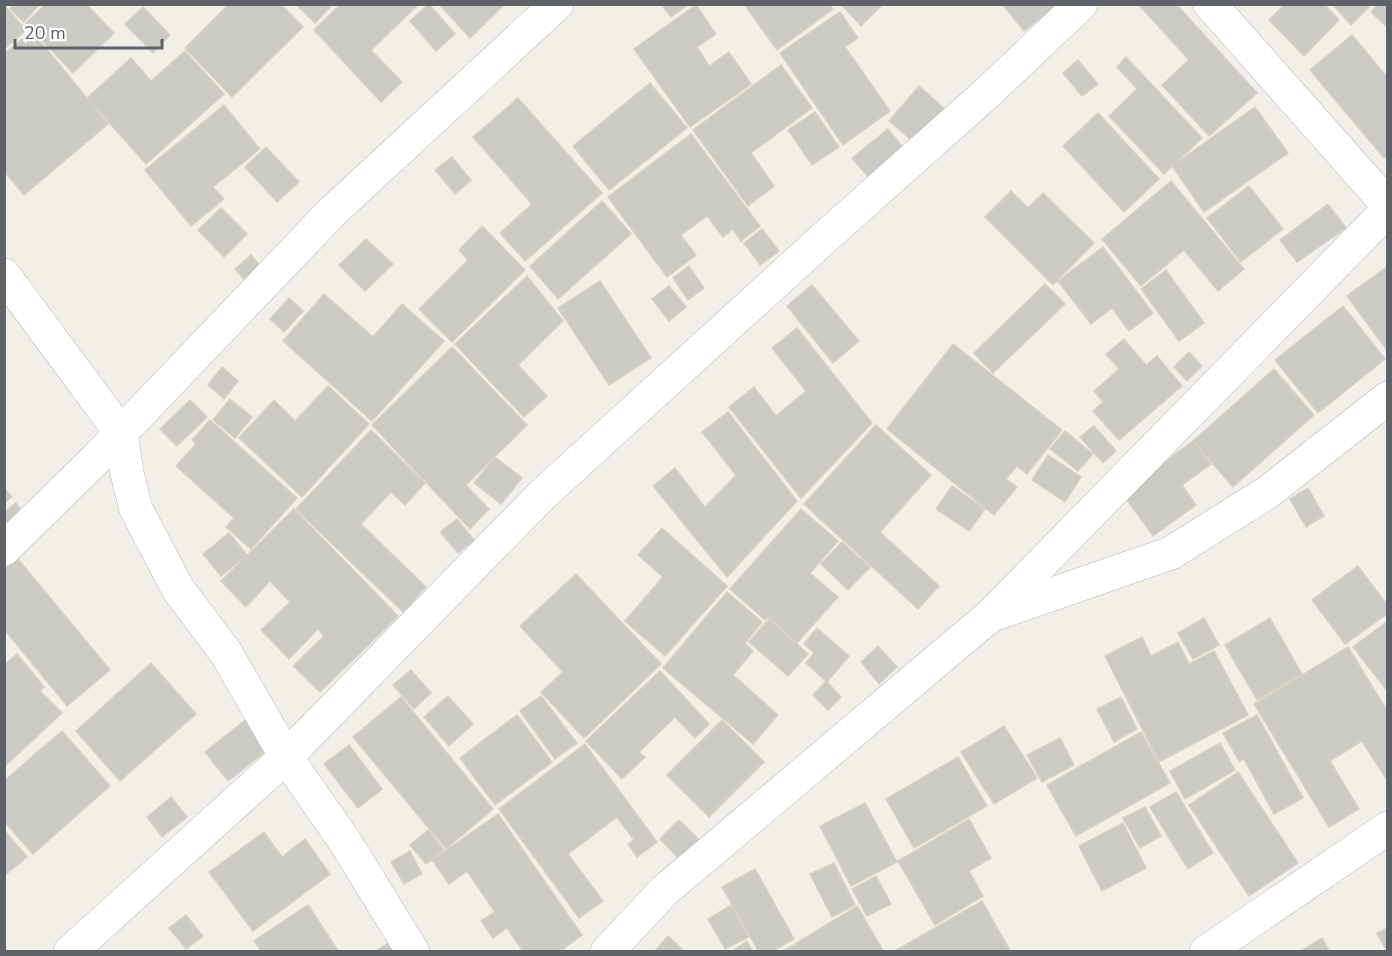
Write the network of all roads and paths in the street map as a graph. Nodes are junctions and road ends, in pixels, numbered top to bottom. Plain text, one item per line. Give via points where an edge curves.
1 (557, 4) edge
2 (1081, 4) edge
3 (1210, 4) edge
4 (1388, 205) edge
5 (1388, 210) edge
6 (4, 274) edge
7 (1388, 398) edge
8 (121, 434) junction
9 (4, 549) edge
10 (991, 615) junction
11 (286, 757) junction
12 (1388, 828) edge
13 (70, 951) edge
14 (414, 951) edge
15 (607, 951) edge
16 (1206, 951) edge

1 - 8 street via 332,212
2 - 11 street via 542,495
3 - 4 street
5 - 10 street
6 - 8 street
7 - 10 street via 1268,492 1171,553
8 - 9 street
8 - 11 street via 136,509 178,589 226,653
10 - 15 street via 664,891
11 - 13 street
11 - 14 street
12 - 16 street

